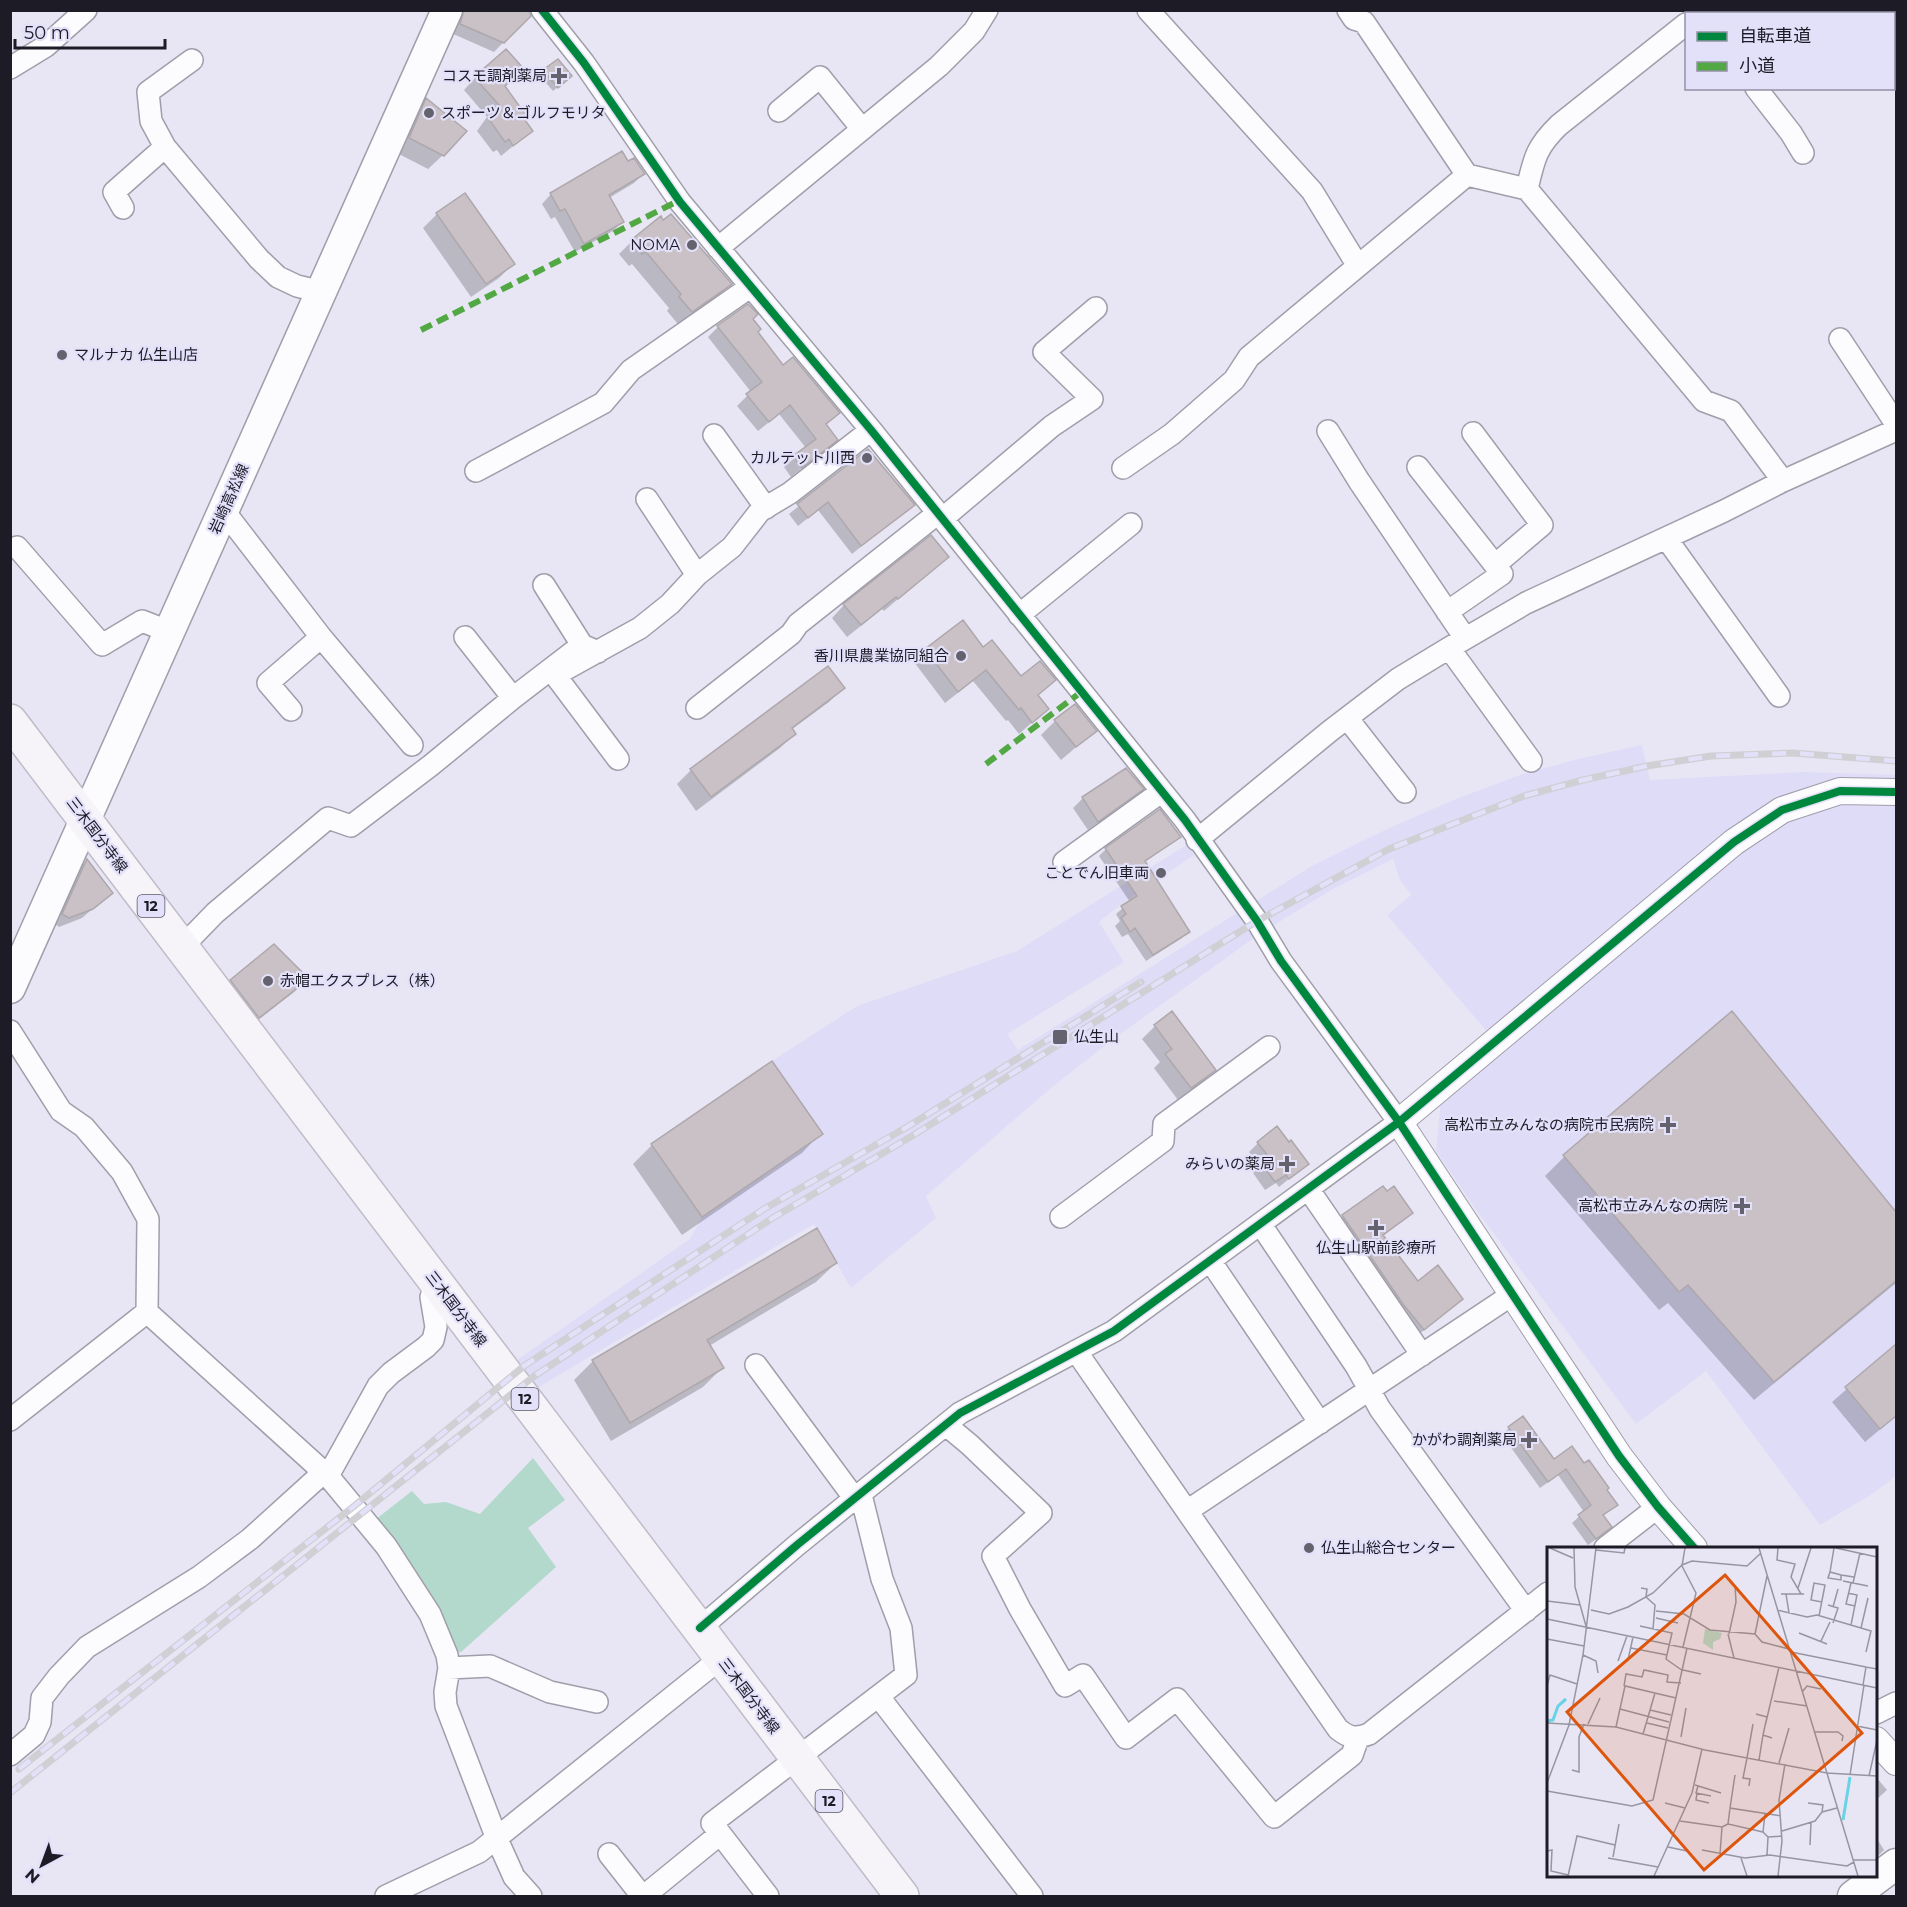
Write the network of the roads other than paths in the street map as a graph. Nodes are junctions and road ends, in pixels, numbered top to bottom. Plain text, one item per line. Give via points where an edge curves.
1 (86, 10) edge
2 (447, 10) edge
3 (542, 10) edge
4 (987, 10) edge
5 (1348, 10) edge
6 (1155, 13) edge
7 (1685, 25) edge
8 (192, 60) dead end
9 (10, 68) edge
10 (1758, 90) edge
11 (779, 111) dead end
12 (862, 129) junction
13 (165, 147) junction
14 (1803, 153) dead end
15 (1467, 175) junction
16 (1527, 189) junction
17 (123, 208) dead end
18 (718, 248) junction
19 (1358, 266) junction
20 (750, 287) junction
21 (322, 292) junction
22 (1096, 308) dead end
23 (1840, 339) dead end
24 (1896, 424) edge
25 (871, 430) junction
26 (1896, 430) edge
27 (1328, 431) dead end
28 (1473, 433) dead end
29 (714, 435) dead end
30 (1418, 466) dead end
31 (1124, 468) dead end
32 (476, 471) dead end
33 (1783, 481) junction
34 (647, 500) dead end
35 (766, 508) junction
36 (224, 511) junction
37 (940, 516) junction
38 (1131, 524) dead end
39 (1666, 538) junction
40 (17, 547) dead end
41 (1495, 565) junction
42 (697, 575) junction
43 (544, 585) dead end
44 (1447, 612) junction
45 (1019, 615) junction
46 (170, 632) junction
47 (321, 637) junction
48 (465, 637) dead end
49 (1457, 643) junction
50 (590, 649) junction
51 (1779, 696) dead end
52 (513, 698) junction
53 (697, 708) dead end
54 (291, 710) dead end
55 (1347, 718) junction
56 (10, 721) edge
57 (412, 745) dead end
58 (618, 759) dead end
59 (1531, 761) dead end
60 (1161, 792) junction
61 (1406, 792) dead end
62 (1896, 792) edge
63 (86, 820) junction
64 (1197, 840) junction
65 (1064, 862) dead end
66 (182, 947) junction
67 (11, 985) edge
68 (10, 1031) edge
69 (1269, 1047) dead end
70 (1399, 1122) junction
71 (1309, 1190) junction
72 (1061, 1217) dead end
73 (1261, 1225) junction
74 (1211, 1262) junction
75 (436, 1283) junction
76 (1513, 1294) junction
77 (147, 1312) junction
78 (1076, 1351) junction
79 (1422, 1355) junction
80 (756, 1365) dead end
81 (1370, 1389) junction
82 (10, 1420) edge
83 (1320, 1423) junction
84 (946, 1425) junction
85 (326, 1474) junction
86 (858, 1497) junction
87 (1658, 1507) junction
88 (1187, 1511) junction
89 (1606, 1547) edge
90 (1693, 1547) edge
91 (1547, 1594) edge
92 (1526, 1611) junction
93 (700, 1628) junction
94 (721, 1659) junction
95 (449, 1668) junction
96 (879, 1697) junction
97 (597, 1702) dead end
98 (1896, 1703) edge
99 (1877, 1712) edge
100 (1358, 1738) junction
101 (1877, 1742) edge
102 (10, 1755) edge
103 (796, 1758) junction
104 (1896, 1762) edge
105 (720, 1834) junction
106 (497, 1839) junction
107 (609, 1854) dead end
108 (1896, 1863) edge
109 (386, 1896) edge
110 (531, 1896) edge
111 (643, 1896) edge
112 (768, 1896) edge
113 (902, 1896) edge
114 (1032, 1896) edge
115 (1853, 1896) edge

1 - 9 street via 46,46
2 - 21 main road, 岩崎高松線
3 - 18 street via 584,63 680,202
4 - 12 street via 974,31 939,66
5 - 15 street via 1354,19 1364,22
6 - 19 street via 1312,191
7 - 16 street via 1545,139 1535,155
8 - 13 street via 148,92 151,121
10 - 14 street
11 - 12 street via 820,77
12 - 18 street
13 - 17 street via 114,192
13 - 21 street via 278,277
15 - 16 street
15 - 19 street
16 - 33 street via 1704,401 1731,411
18 - 20 street
19 - 31 street via 1249,357 1234,380 1172,434
20 - 25 street
20 - 32 street via 631,370 603,403
21 - 36 main road, 岩崎高松線
22 - 37 street via 1044,352 1092,399 1052,426
23 - 24 street
25 - 35 street
25 - 37 street
26 - 33 street
27 - 44 street
28 - 41 street via 1542,525
29 - 35 street
30 - 41 street
33 - 39 street
34 - 42 street
35 - 42 street via 732,547
36 - 46 main road, 岩崎高松線
36 - 47 street
37 - 45 street
37 - 53 street via 798,624 791,634
38 - 45 street
39 - 49 street via 1526,603
39 - 51 street
40 - 46 street via 102,645 142,621
41 - 44 street via 1502,574
42 - 50 street via 640,628
43 - 50 street
44 - 49 street
45 - 60 street
46 - 63 main road, 岩崎高松線
47 - 54 street via 268,683
47 - 57 street
48 - 52 street
49 - 55 street via 1398,679
49 - 59 street
50 - 52 street
50 - 58 street via 555,675
52 - 66 street via 351,826 328,818
55 - 61 street
55 - 64 street
56 - 63 main road, 三木国分寺線 / 12
60 - 64 street
60 - 65 street
62 - 70 street via 1840,791 1782,810 1734,842
63 - 66 main road, 三木国分寺線 / 12
63 - 67 main road, 岩崎高松線
64 - 70 street
66 - 75 main road, 三木国分寺線 / 12
68 - 77 street via 61,1111 84,1127 122,1172 148,1219
69 - 72 street via 1164,1124 1163,1141
70 - 71 street
70 - 76 street
71 - 73 street
71 - 79 street
73 - 74 street
73 - 81 street
74 - 78 street via 1114,1331
74 - 83 street
75 - 85 street via 431,1297 436,1327 433,1340 378,1386
75 - 93 main road, 三木国分寺線 / 12
76 - 79 street
76 - 87 street via 1619,1456
77 - 82 street
77 - 85 street
78 - 84 street via 960,1413
78 - 88 street
79 - 81 street
80 - 86 street
81 - 83 street
81 - 92 street via 1380,1409
83 - 88 street
84 - 86 street
84 - 100 street via 1041,1513 993,1556 1065,1686 1083,1675 1126,1738 1177,1698 1274,1817 1352,1755
85 - 95 street via 386,1546 430,1614
85 - 102 street via 199,1577 87,1647 42,1698 40,1722 34,1735
86 - 93 street
86 - 96 street via 901,1628 906,1675
87 - 89 street
87 - 90 street
88 - 100 street via 1338,1729 1348,1737
91 - 92 street
92 - 100 street via 1369,1734
93 - 94 main road, 三木国分寺線 / 12
94 - 103 main road, 三木国分寺線 / 12
94 - 106 street
95 - 97 street via 490,1666 550,1692
95 - 106 street via 446,1706
96 - 103 street
96 - 114 street
98 - 99 street
101 - 104 street
103 - 105 street via 712,1823
103 - 113 main road, 三木国分寺線 / 12
105 - 111 street
105 - 112 street
106 - 109 street via 469,1858
106 - 110 street via 514,1877
107 - 111 street
108 - 115 main road

